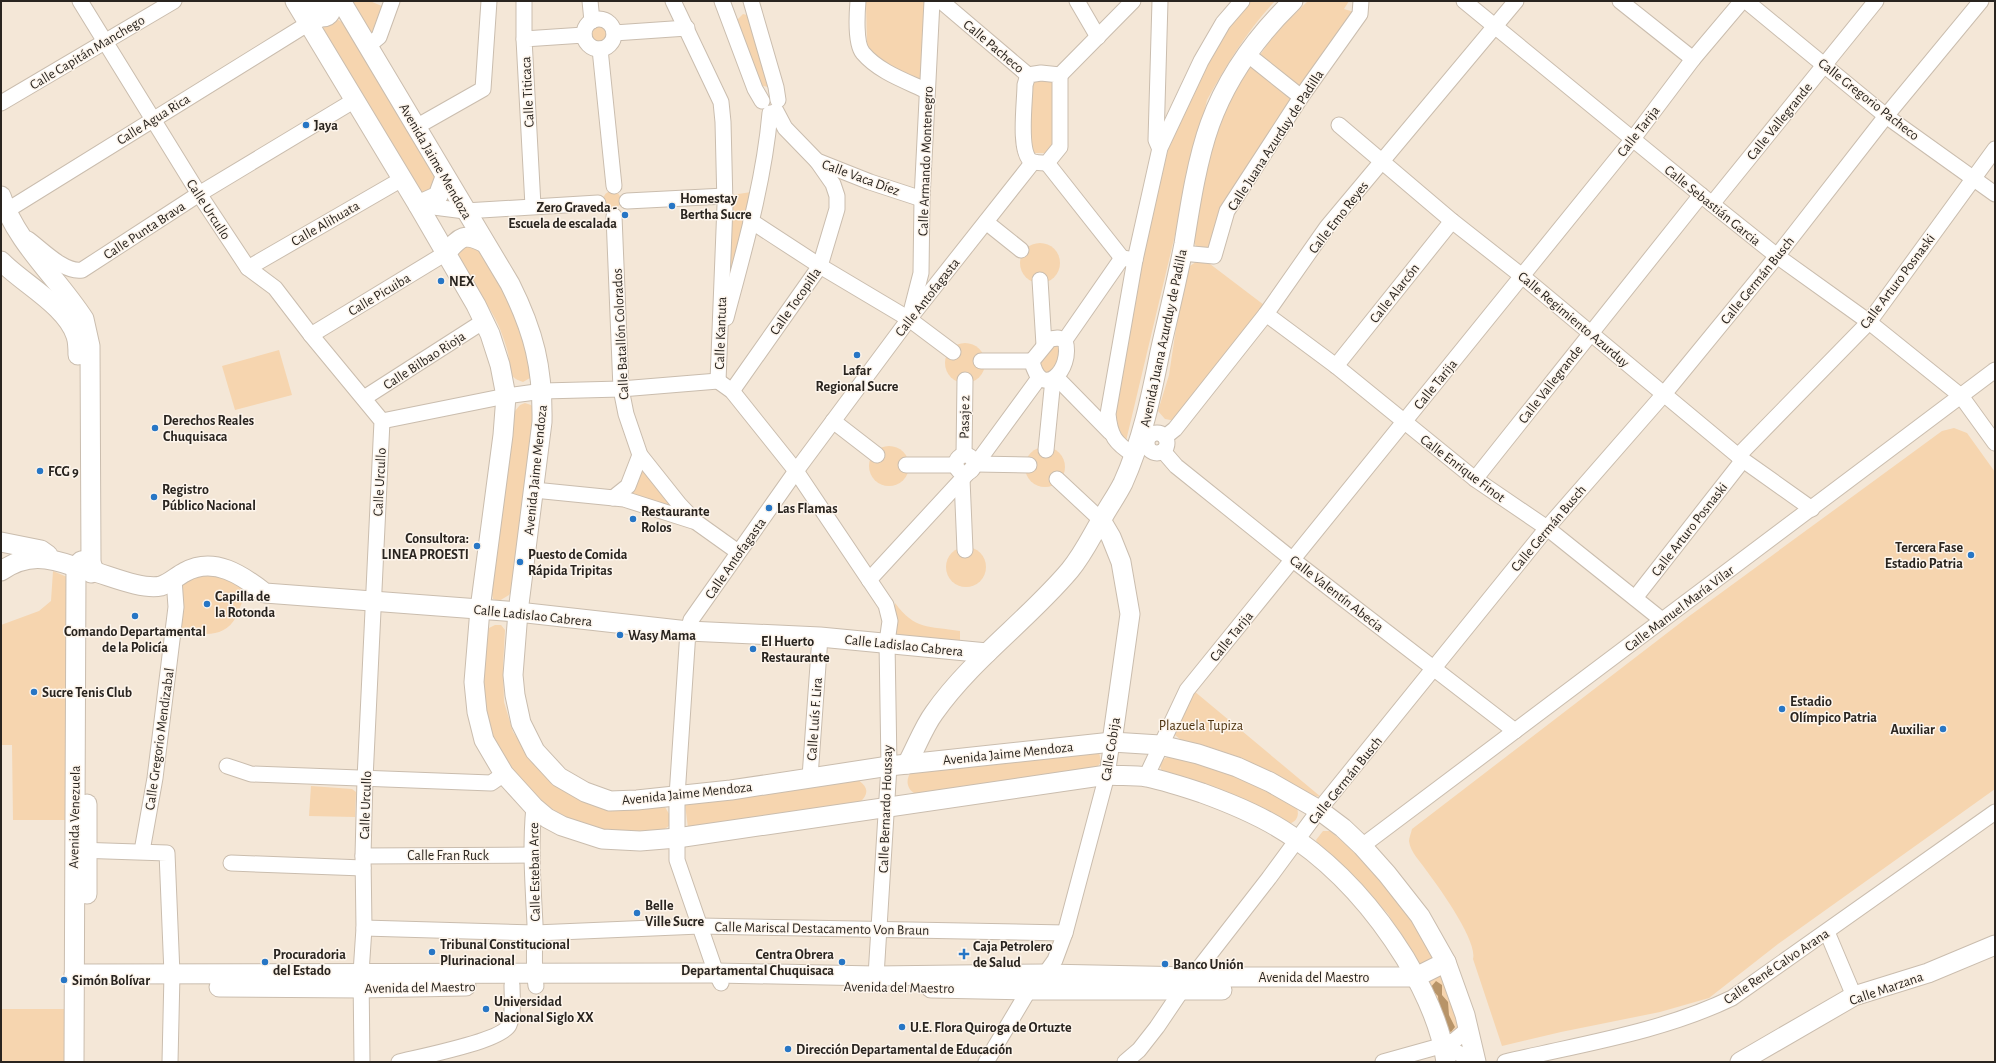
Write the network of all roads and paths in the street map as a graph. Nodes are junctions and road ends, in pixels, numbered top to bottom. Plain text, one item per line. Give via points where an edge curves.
1 (80, 1) edge
2 (174, 1) edge
3 (392, 1) edge
4 (489, 1) edge
5 (524, 1) edge
6 (590, 1) edge
7 (673, 1) edge
8 (858, 1) edge
9 (932, 1) edge
10 (941, 1) edge
11 (1077, 1) edge
12 (1133, 1) edge
13 (1160, 1) edge
14 (1242, 1) edge
15 (1293, 1) edge
16 (1361, 1) edge
17 (1464, 1) edge
18 (1516, 1) edge
19 (1620, 1) edge
20 (1742, 1) edge
21 (1746, 1) edge
22 (1876, 1) edge
23 (1981, 1) edge
24 (751, 3) edge
25 (725, 7) edge
26 (317, 8) edge
27 (592, 21) junction
28 (1494, 27) junction
29 (688, 28) junction
30 (614, 33) junction
31 (584, 35) junction
32 (1098, 37) junction
33 (524, 39) junction
34 (106, 42) junction
35 (368, 46) junction
36 (600, 49) junction
37 (1247, 54) junction
38 (1693, 59) junction
39 (1824, 64) junction
40 (1028, 75) junction
41 (1060, 75) junction
42 (927, 91) junction
43 (1301, 97) junction
44 (355, 100) junction
45 (1, 103) edge
46 (771, 106) junction
47 (1886, 116) junction
48 (152, 119) junction
49 (1339, 125) dead end
50 (416, 127) junction
51 (1632, 140) junction
52 (1160, 148) junction
53 (1995, 149) edge
54 (817, 161) junction
55 (1383, 161) junction
56 (1040, 162) junction
57 (445, 177) junction
58 (1973, 178) junction
59 (402, 179) junction
60 (614, 186) junction
61 (199, 194) junction
62 (1995, 194) edge
63 (725, 196) junction
64 (922, 199) junction
65 (1706, 200) junction
66 (627, 201) junction
67 (598, 203) junction
68 (3, 204) edge
69 (418, 205) junction
70 (533, 206) junction
71 (465, 211) junction
72 (614, 216) junction
73 (751, 221) junction
74 (1452, 221) junction
75 (986, 222) junction
76 (485, 243) junction
77 (1021, 250) dead end
78 (446, 253) junction
79 (1182, 253) junction
80 (1777, 256) junction
81 (1129, 259) junction
82 (39, 261) junction
83 (3, 263) edge
84 (820, 266) junction
85 (248, 268) junction
86 (1522, 276) junction
87 (1040, 280) dead end
88 (38, 292) junction
89 (1266, 314) junction
90 (909, 319) junction
91 (484, 321) junction
92 (1869, 322) junction
93 (1591, 333) junction
94 (311, 335) junction
95 (1065, 340) junction
96 (1044, 345) junction
97 (84, 346) junction
98 (719, 348) junction
99 (953, 352) dead end
100 (981, 361) dead end
101 (1032, 362) junction
102 (1336, 366) junction
103 (1993, 370) edge
104 (1049, 378) junction
105 (964, 380) dead end
106 (718, 381) junction
107 (622, 389) junction
108 (732, 391) junction
109 (543, 392) junction
110 (1664, 394) junction
111 (506, 396) junction
112 (1961, 396) junction
113 (364, 398) junction
114 (1148, 411) junction
115 (382, 421) junction
116 (833, 421) junction
117 (1404, 423) junction
118 (1110, 432) junction
119 (1995, 443) edge
120 (1153, 445) junction
121 (1046, 450) dead end
122 (640, 454) junction
123 (877, 455) dead end
124 (1740, 458) junction
125 (960, 460) junction
126 (906, 465) dead end
127 (1029, 465) dead end
128 (796, 471) junction
129 (970, 471) junction
130 (1057, 479) dead end
131 (1475, 479) junction
132 (534, 490) junction
133 (613, 498) junction
134 (1812, 509) junction
135 (1101, 520) junction
136 (696, 522) junction
137 (1546, 528) junction
138 (1, 542) edge
139 (965, 550) dead end
140 (738, 552) junction
141 (52, 559) junction
142 (1294, 560) junction
143 (84, 569) junction
144 (1, 572) edge
145 (174, 579) junction
146 (870, 580) junction
147 (1635, 598) junction
148 (373, 600) junction
149 (480, 609) junction
150 (518, 612) junction
151 (1662, 620) junction
152 (688, 631) junction
153 (820, 637) junction
154 (887, 642) junction
155 (987, 653) junction
156 (1434, 669) junction
157 (1515, 731) junction
158 (1112, 742) junction
159 (1160, 746) junction
160 (907, 764) junction
161 (227, 766) dead end
162 (888, 766) junction
163 (504, 774) junction
164 (1107, 775) junction
165 (810, 777) junction
166 (1146, 777) junction
167 (365, 779) junction
168 (677, 796) junction
169 (534, 806) junction
170 (886, 808) junction
171 (1319, 810) junction
172 (1995, 812) edge
173 (677, 838) junction
174 (1297, 840) junction
175 (1362, 846) junction
176 (80, 850) junction
177 (142, 851) junction
178 (532, 855) junction
179 (363, 862) junction
180 (231, 863) dead end
181 (700, 926) junction
182 (364, 928) junction
183 (879, 929) junction
184 (1827, 932) junction
185 (535, 933) junction
186 (1065, 933) junction
187 (1995, 946) edge
188 (1446, 962) junction
189 (1045, 974) junction
190 (876, 976) junction
191 (719, 978) junction
192 (535, 979) junction
193 (80, 980) junction
194 (172, 980) junction
195 (361, 981) junction
196 (1187, 983) junction
197 (1416, 983) junction
198 (512, 985) junction
199 (1029, 990) junction
200 (1854, 996) junction
201 (1468, 1029) junction
202 (1439, 1054) edge
203 (74, 1062) edge
204 (86, 1062) edge
205 (170, 1062) edge
206 (362, 1062) edge
207 (399, 1062) edge
208 (986, 1062) edge
209 (1125, 1062) edge
210 (1383, 1062) edge
211 (1475, 1062) edge
212 (1505, 1062) edge
213 (1740, 1062) edge

1 - 34 street, Calle Urcullo
2 - 34 street, Calle Capitán Manchego
3 - 35 street via 379,37
4 - 50 street via 483,89
5 - 33 street
6 - 27 street
7 - 29 street, Calle Kantuta
8 - 42 street via 858,34 862,52 887,72
9 - 42 street, Calle Armando Montenegro
10 - 40 street, Calle Pacheco
11 - 32 street
12 - 32 street
13 - 52 street via 1156,140
14 - 52 street via 1223,23 1201,61
15 - 37 main road, Avenida Juana Azurduy de Padilla
16 - 43 street, Calle Juana Azurduy de Padilla via 1360,14
17 - 28 street, Calle Sebastián Garcia
18 - 28 street, Calle Emo Reyes
19 - 38 street
20 - 38 street, Calle Tarija
21 - 39 street, Calle Gregorio Pacheco
22 - 39 street, Calle Vallegrande
23 - 47 street, Calle Germán Busch
24 - 25 street
24 - 46 street via 776,86
25 - 46 street, Calle Vaca Díez via 755,89
26 - 35 main road, Avenida Jaime Mendoza via 353,21
26 - 44 main road
26 - 48 street, Calle Agua Rica
27 - 30 street via 606,21
27 - 31 street via 586,27
28 - 51 street, Calle Sebastián Garcia
28 - 55 street, Calle Emo Reyes
29 - 30 street
29 - 63 street, Calle Kantuta via 721,102
30 - 36 street via 608,45
31 - 33 street, Calle Titicaca
31 - 36 street via 588,44
32 - 41 street
33 - 70 street, Calle Titicaca
34 - 45 street, Calle Capitán Manchego
34 - 48 street, Calle Urcullo
35 - 50 main road, Avenida Jaime Mendoza
36 - 60 street
37 - 43 street
37 - 79 main road, Avenida Juana Azurduy de Padilla via 1228,85 1210,124 1193,192
38 - 51 street, Calle Tarija
39 - 47 street, Calle Gregorio Pacheco
39 - 65 street, Calle Vallegrande
40 - 41 street
40 - 56 street via 1025,85 1023,145 1026,155
41 - 56 street, Calle Antofagasta via 1060,147
42 - 64 street, Calle Armando Montenegro
43 - 79 street, Calle Juana Azurduy de Padilla via 1227,210 1214,256
44 - 59 main road
44 - 61 street, Calle Punta Brava
46 - 54 street, Calle Vaca Díez via 785,128
46 - 73 street via 768,140
47 - 58 street, Calle Gregorio Pacheco
47 - 80 street, Calle Germán Busch
48 - 61 street, Calle Urcullo
48 - 68 street, Calle Agua Rica
49 - 55 street, Calle Regimiento Azurduy
50 - 57 main road, Avenida Jaime Mendoza
51 - 65 street, Calle Sebastián Garcia
51 - 86 street, Calle Tarija
52 - 81 street
53 - 58 street, Calle Arturo Posnaski
54 - 64 street, Calle Vaca Díez
54 - 84 street, Calle Tocopilla via 833,184 837,196 837,209
55 - 74 street, Calle Regimiento Azurduy
55 - 89 street, Calle Emo Reyes via 1327,227
56 - 75 street, Calle Antofagasta
56 - 81 street
57 - 69 main road via 438,196
57 - 71 main road, Avenida Jaime Mendoza
58 - 62 street, Calle Gregorio Pacheco
58 - 92 street, Calle Arturo Posnaski
59 - 69 main road
59 - 85 street, Calle Alihuata
60 - 66 street via 625,193
60 - 67 street via 602,191
61 - 82 street, Calle Punta Brava via 82,270 75,271
61 - 85 street, Calle Urcullo
63 - 66 street
63 - 98 street, Calle Kantuta
64 - 90 street, Calle Armando Montenegro via 921,273
65 - 80 street, Calle Sebastián Garcia
65 - 93 street, Calle Vallegrande
66 - 72 street via 625,209
67 - 70 street
67 - 72 street via 602,211
68 - 82 main road via 17,231
69 - 71 street
69 - 78 main road
70 - 71 street
71 - 76 main road, Avenida Jaime Mendoza
72 - 107 street, Calle Batallón Colorados
73 - 84 street
73 - 98 street
74 - 86 street, Calle Regimiento Azurduy
74 - 102 street, Calle Alarcón
75 - 77 street
75 - 90 street, Calle Antofagasta
76 - 78 main road via 465,236 457,240
76 - 109 main road, Avenida Jaime Mendoza via 525,314 536,345
78 - 91 main road
78 - 94 street, Calle Picuiba
79 - 114 main road, Avenida Juana Azurduy de Padilla
80 - 92 street, Calle Sebastián Garcia
80 - 110 street, Calle Germán Busch
81 - 95 street
81 - 118 street via 1108,414
82 - 83 main road via 19,265
82 - 88 main road via 39,279 36,286
82 - 97 main road via 84,319
83 - 88 main road
84 - 90 street
84 - 108 street, Calle Tocopilla
85 - 94 street, Calle Urcullo via 275,288
86 - 93 street, Calle Regimiento Azurduy
86 - 117 street, Calle Tarija
87 - 96 street
88 - 97 main road via 52,303
89 - 102 street, Calle Enrique Finot
89 - 120 street, Calle Emo Reyes via 1175,430
90 - 99 street
90 - 116 street, Calle Antofagasta
91 - 111 main road via 500,365
91 - 113 street, Calle Bilbao Rioja
92 - 112 street, Calle Sebastián Garcia
92 - 124 street, Calle Arturo Posnaski
93 - 110 street, Calle Regimiento Azurduy
93 - 131 street, Calle Vallegrande
94 - 113 street, Calle Urcullo
95 - 96 street via 1050,339
95 - 104 street via 1068,354 1064,368
96 - 101 street
97 - 143 main road, Avenida Venezuela
98 - 106 street, Calle Kantuta
100 - 101 street
101 - 104 street via 1035,372
102 - 117 street, Calle Enrique Finot
103 - 112 street, Calle Manuel María Vilar
104 - 118 street, Calle Valentín Abecia
104 - 121 street
104 - 129 street
105 - 125 street, Pasaje 2
106 - 107 street
106 - 108 street, Calle Kantuta
107 - 109 street
107 - 122 street, Calle Batallón Colorados via 626,414
108 - 128 street, Calle Kantuta
109 - 111 street
109 - 132 main road, Avenida Jaime Mendoza
110 - 124 street, Calle Regimiento Azurduy
110 - 137 street, Calle Germán Busch
111 - 115 street
111 - 149 main road
112 - 119 street, Calle Sebastián Garcia
112 - 134 street, Calle Manuel María Vilar
113 - 115 street, Calle Urcullo
114 - 120 main road, Avenida Juana Azurduy de Padilla
114 - 120 main road
115 - 148 street, Calle Urcullo
116 - 123 street
116 - 128 street, Calle Antofagasta
117 - 131 street, Calle Enrique Finot
117 - 142 street, Calle Tarija
118 - 120 street, Calle Valentín Abecia via 1119,444
120 - 135 main road, Avenida Juana Azurduy de Padilla via 1122,484
120 - 142 street, Calle Valentín Abecia
122 - 133 street via 628,486
122 - 136 street, Calle Batallón Colorados
124 - 134 street, Calle Regimiento Azurduy
124 - 147 street, Calle Arturo Posnaski
125 - 126 street
125 - 129 street via 959,470
127 - 129 street
128 - 140 street, Calle Antofagasta
128 - 146 street, Calle Kantuta
129 - 139 street
129 - 146 street
130 - 135 street
131 - 137 street, Calle Enrique Finot
132 - 133 street
132 - 150 main road, Avenida Jaime Mendoza
133 - 136 street via 624,499
134 - 151 street, Calle Manuel María Vilar
135 - 155 main road, Avenida Juana Azurduy de Padilla via 1089,545 1070,570 1036,607
135 - 158 main road, Calle Cobija via 1121,562 1130,614
136 - 140 street, Calle Batallón Colorados
137 - 147 street, Calle Enrique Finot
137 - 156 street, Calle Germán Busch
138 - 141 main road, Calle Ladislao Cabrera via 41,550
140 - 152 street, Calle Antofagasta via 691,620
141 - 143 main road, Calle Ladislao Cabrera
141 - 144 main road, Calle Ladislao Cabrera via 14,562
142 - 156 street, Calle Valentín Abecia
142 - 159 street, Calle Tarija via 1187,690
143 - 145 main road, Calle Ladislao Cabrera via 148,587
143 - 176 main road, Avenida Venezuela
145 - 148 main road, Calle Ladislao Cabrera via 185,571 202,566 215,566 239,574 265,593
145 - 177 street, Calle Gregorio Mendizabal via 176,607 155,778
146 - 154 street, Calle Kantuta via 886,605 890,621
147 - 151 street, Calle Enrique Finot
148 - 149 main road, Calle Ladislao Cabrera
148 - 167 street, Calle Urcullo
149 - 150 main road, Calle Ladislao Cabrera
149 - 163 main road via 474,682 477,712 484,740
150 - 152 main road, Calle Ladislao Cabrera
150 - 168 main road, Avenida Jaime Mendoza via 513,674 515,695 521,724 534,751 559,777 585,792 610,801
151 - 157 street, Calle Manuel María Vilar
152 - 153 main road, Calle Ladislao Cabrera
152 - 168 street, Calle Antofagasta
153 - 154 main road, Calle Ladislao Cabrera
153 - 165 street, Calle Luís F. Lira
154 - 155 main road, Calle Ladislao Cabrera
154 - 162 street, Calle Bernardo Houssay
155 - 160 main road, Avenida Juana Azurduy de Padilla via 932,715
156 - 157 street, Calle Valentín Abecia
156 - 171 street, Calle Germán Busch
157 - 175 street, Calle Manuel María Vilar
158 - 159 main road, Avenida Jaime Mendoza
158 - 160 main road, Avenida Jaime Mendoza
158 - 164 street, Calle Cobija
159 - 166 street, Calle Tarija
159 - 171 main road, Avenida Jaime Mendoza via 1198,754 1237,767 1270,782
160 - 162 main road, Avenida Jaime Mendoza
161 - 167 street via 251,774
162 - 165 main road, Avenida Jaime Mendoza
162 - 170 street, Calle Bernardo Houssay
163 - 167 street via 491,783
163 - 169 main road
164 - 166 main road
164 - 170 main road
164 - 186 street, Calle Cobija
165 - 168 main road, Avenida Jaime Mendoza
166 - 174 main road via 1230,803
167 - 179 street, Calle Urcullo
168 - 173 street, Calle Antofagasta
169 - 173 main road via 547,818 562,826 602,839 640,841
169 - 178 street, Calle Esteban Arce via 531,830
170 - 173 main road
170 - 183 street, Calle Bernardo Houssay
171 - 174 street, Calle Germán Busch
171 - 175 main road, Avenida Jaime Mendoza
172 - 184 street, Calle René Calvo Arana
173 - 181 street, Calle Antofagasta via 677,860
174 - 196 street, Calle Germán Busch
174 - 197 main road via 1364,901 1391,937
175 - 188 main road, Avenida Jaime Mendoza via 1420,916
176 - 177 street
176 - 193 main road, Avenida Venezuela
177 - 194 street via 167,853
178 - 179 street, Calle Fran Ruck
178 - 185 street, Calle Esteban Arce
179 - 180 street, Calle Fran Ruck
179 - 182 street, Calle Urcullo
181 - 183 street, Calle Mariscal Destacamento Von Braun
181 - 185 street, Calle Mariscal Destacamento Von Braun
181 - 191 street, Calle Antofagasta
182 - 185 street, Calle Mariscal Destacamento Von Braun
182 - 195 street, Calle Urcullo
183 - 186 street, Calle Mariscal Destacamento Von Braun
183 - 190 street, Calle Bernardo Houssay
184 - 200 street
184 - 212 street, Calle René Calvo Arana via 1732,998 1703,1012 1648,1029
185 - 192 street, Calle Esteban Arce
186 - 189 street, Calle Cobija via 1055,960
187 - 200 main road, Calle Marzana via 1928,973
188 - 197 main road, Avenida del Maestro
188 - 201 main road, Avenida Jaime Mendoza
189 - 190 main road, Avenida del Maestro
189 - 196 main road, Avenida del Maestro
189 - 199 street, Calle Cobija
190 - 191 main road, Avenida del Maestro
191 - 192 main road, Avenida del Maestro
191 - 199 main road, Avenida del Maestro
192 - 195 main road, Avenida del Maestro
192 - 198 main road, Avenida del Maestro
193 - 194 main road, Avenida del Maestro
193 - 203 main road, Avenida Venezuela
193 - 204 main road, Avenida Venezuela
194 - 195 main road, Avenida del Maestro
194 - 205 street
195 - 198 main road, Avenida del Maestro
195 - 206 street, Calle Urcullo
196 - 197 main road, Avenida del Maestro
196 - 199 main road, Avenida del Maestro
196 - 209 street, Calle Germán Busch via 1139,1050
197 - 202 main road
198 - 207 street via 510,1025 505,1031 484,1041
199 - 208 street, Calle Cobija
200 - 213 main road, Calle Marzana
201 - 202 street
201 - 211 main road, Avenida Jaime Mendoza
202 - 210 street
202 - 211 street

